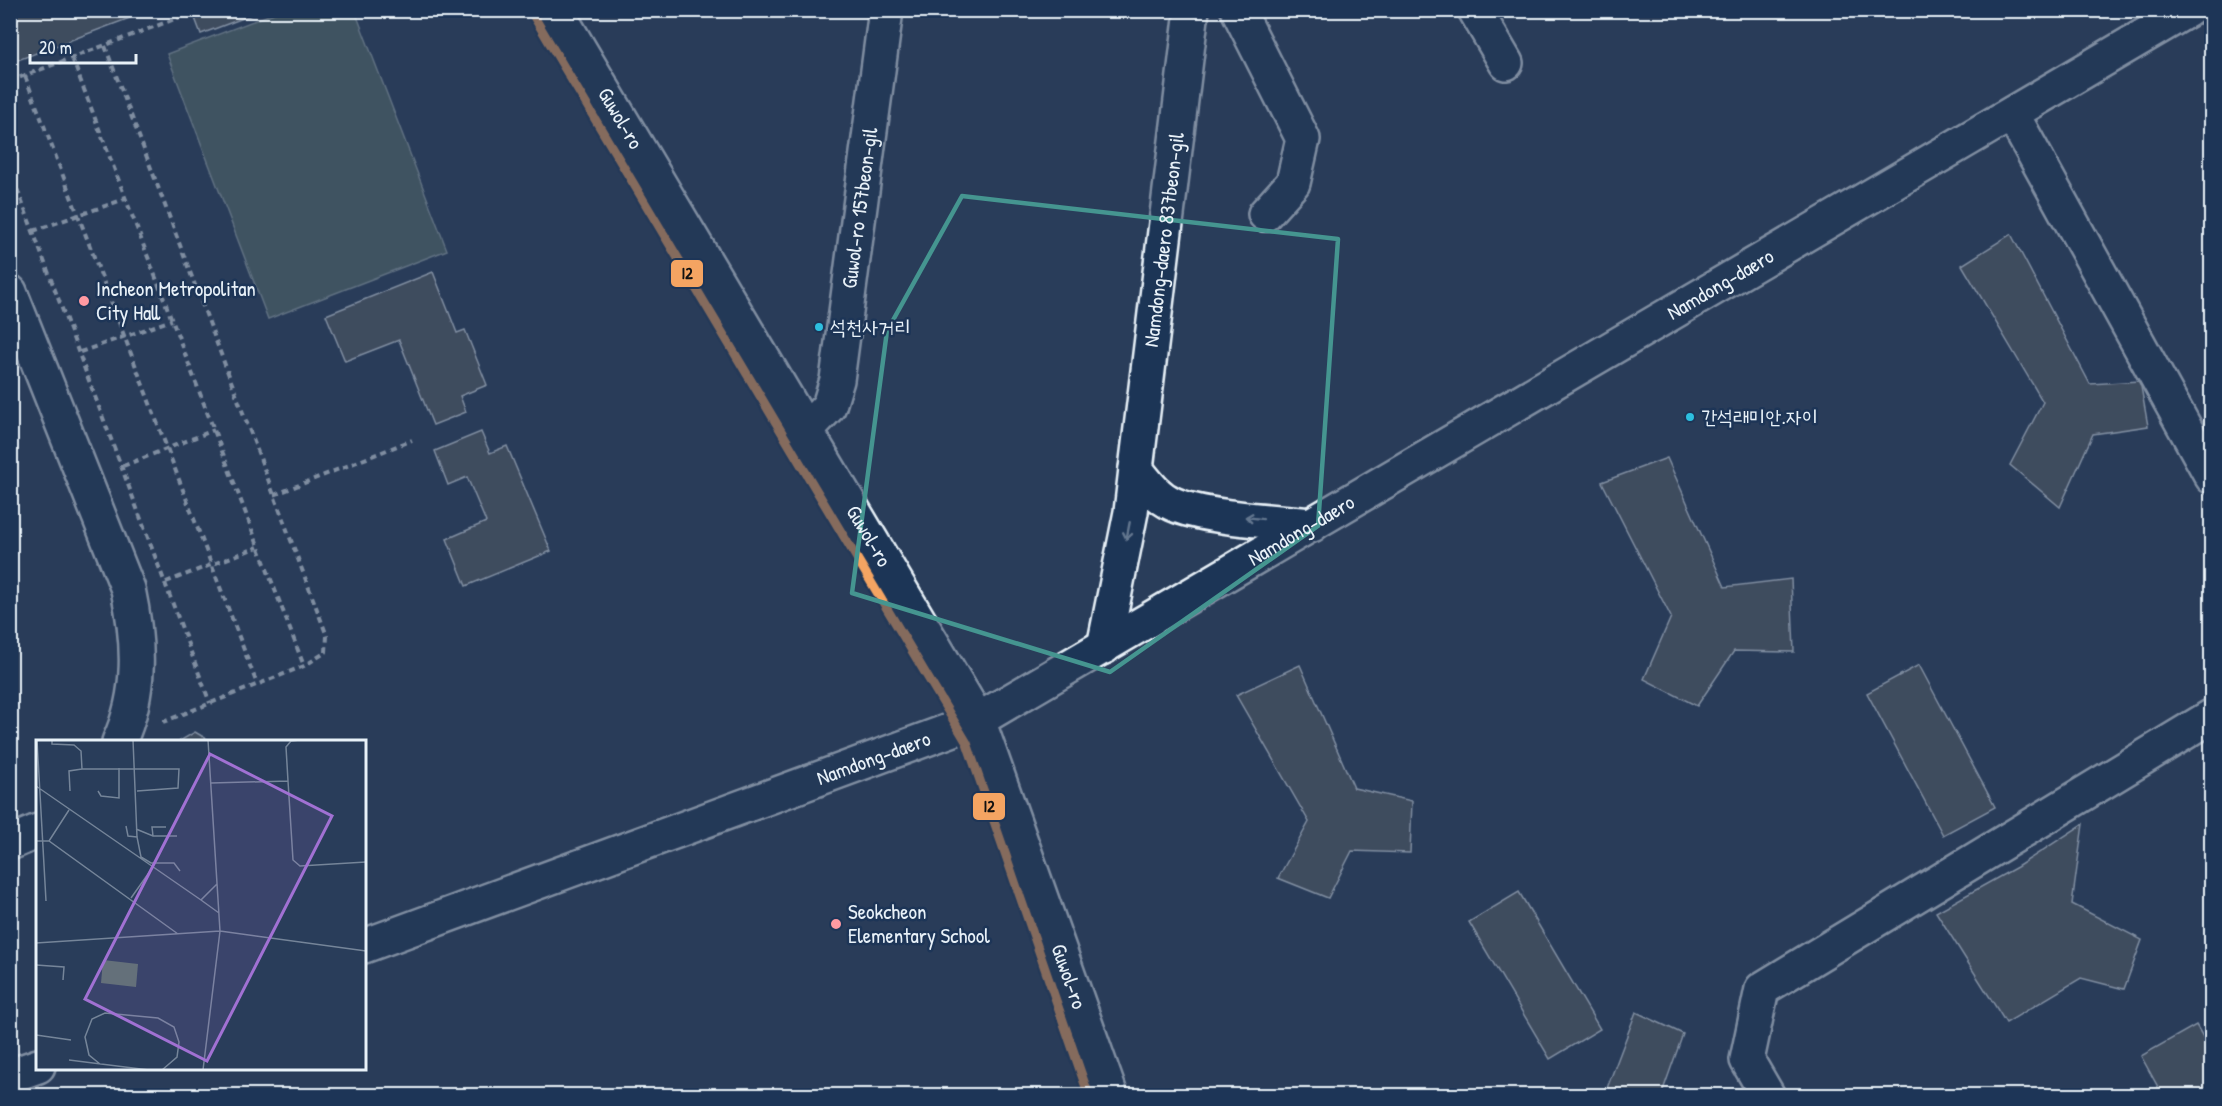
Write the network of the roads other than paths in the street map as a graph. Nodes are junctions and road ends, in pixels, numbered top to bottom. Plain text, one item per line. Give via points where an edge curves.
1 (556, 10) edge
2 (886, 10) edge
3 (1192, 10) edge
4 (1238, 10) edge
5 (1475, 10) edge
6 (2188, 10) edge
7 (1506, 63) dead end
8 (2012, 114) junction
9 (1265, 214) dead end
10 (10, 292) edge
11 (806, 430) junction
12 (1136, 469) junction
13 (2211, 477) edge
14 (1312, 525) junction
15 (1104, 647) junction
16 (2211, 716) edge
17 (978, 720) junction
18 (119, 740) edge
19 (36, 832) edge
20 (10, 843) edge
21 (366, 945) edge
22 (36, 1067) edge
23 (10, 1076) edge
24 (1111, 1095) edge
25 (1768, 1095) edge

1 - 11 main road, Guwol-ro
2 - 11 main road, Guwol-ro 157beon-gil via 837,380 829,406
3 - 12 main road, Namdong-daero 837beon-gil
4 - 9 main road via 1304,139 1293,183
5 - 7 main road
6 - 8 main road, Namdong-daero
8 - 13 main road
8 - 14 main road, Namdong-daero
10 - 18 main road via 128,589 137,632 137,682
11 - 17 main road, Guwol-ro
14 -> 12 main road via 1198,511 1173,504 1152,490
12 -> 15 main road, Namdong-daero 837beon-gil
14 - 15 main road, Namdong-daero
15 - 17 main road, Namdong-daero
16 - 25 main road via 1762,989 1747,1060
17 - 21 main road, Namdong-daero
17 - 24 main road, Guwol-ro
19 - 20 main road
22 - 23 main road

